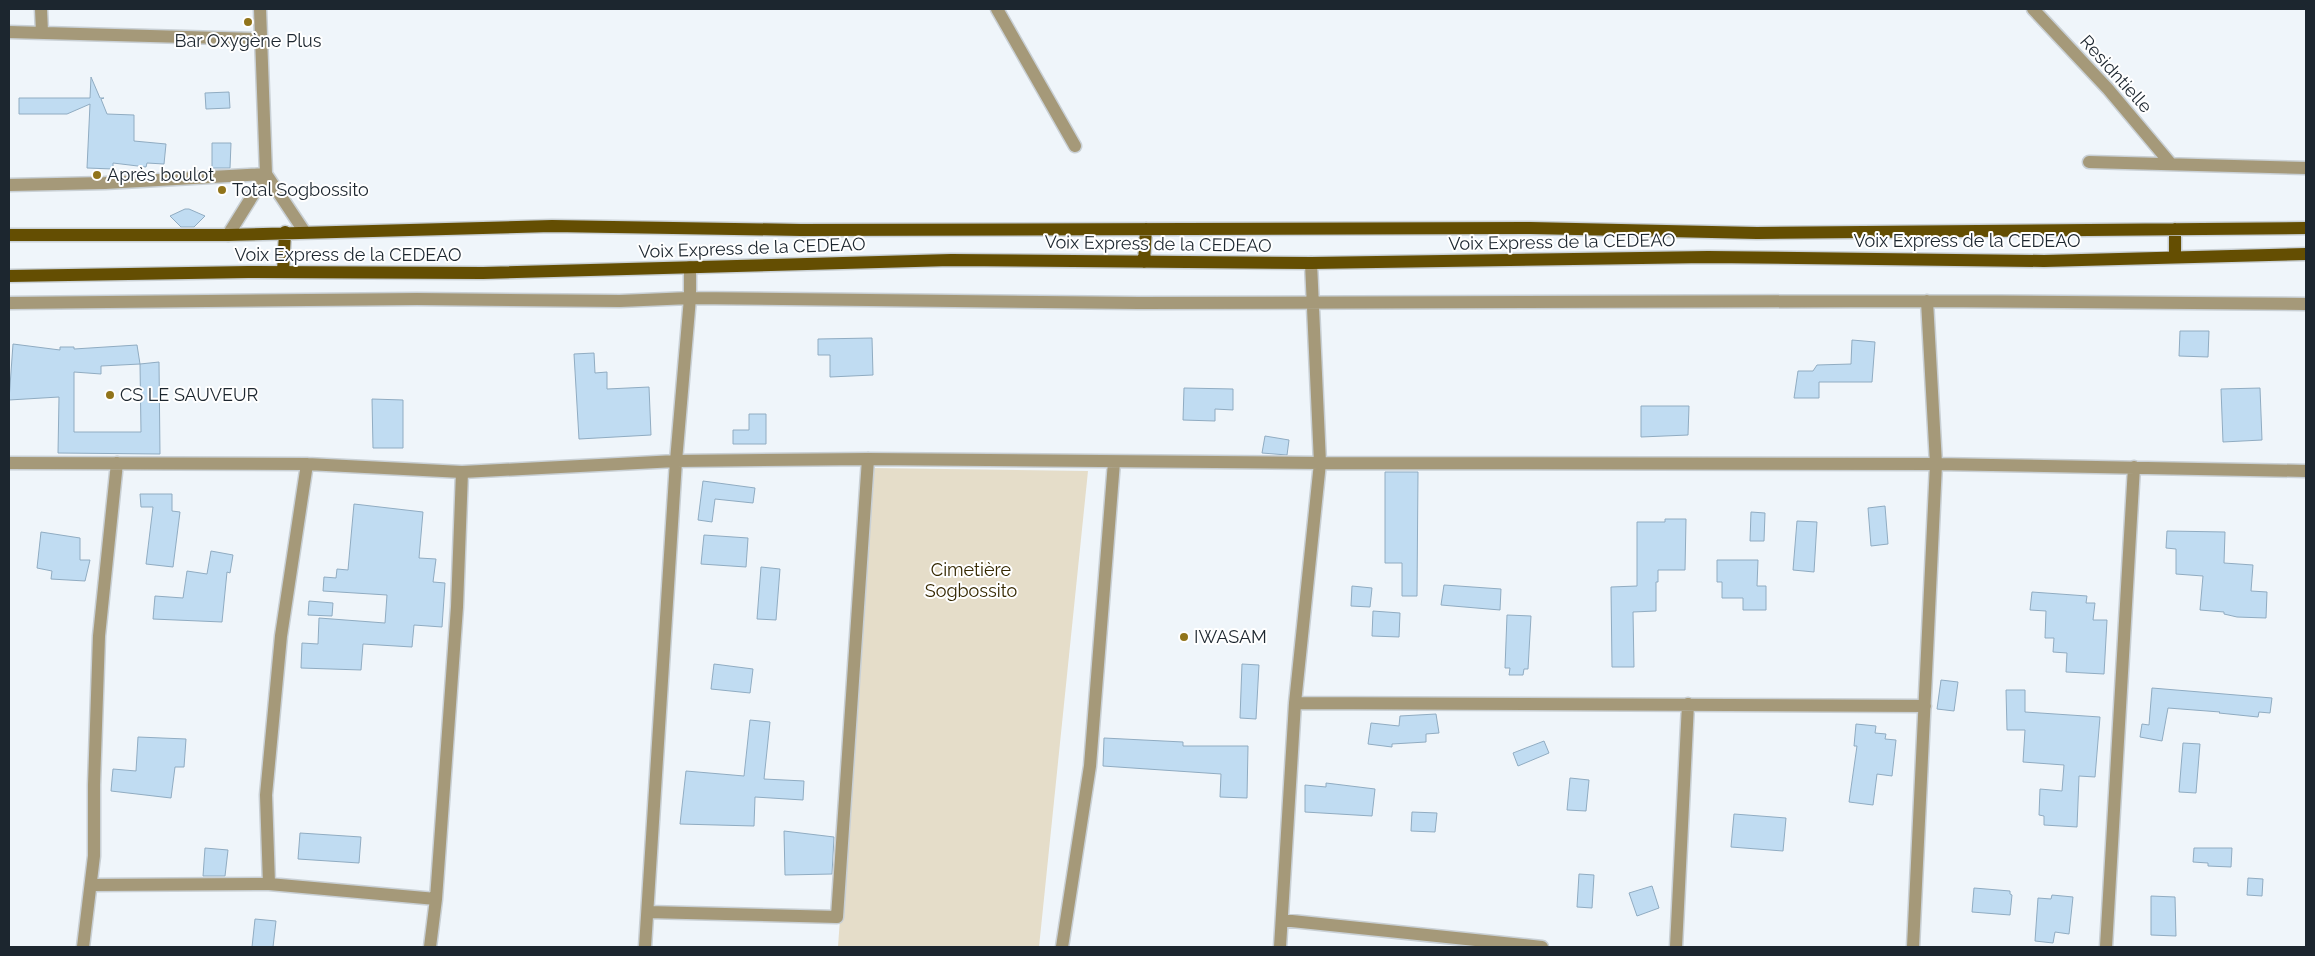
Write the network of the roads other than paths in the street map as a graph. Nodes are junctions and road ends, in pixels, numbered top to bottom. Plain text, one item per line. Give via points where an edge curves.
1 (41, 9) edge
2 (260, 9) edge
3 (997, 9) edge
4 (2033, 9) edge
5 (9, 32) edge
6 (42, 32) junction
7 (259, 39) junction
8 (1075, 146) dead end
9 (2089, 162) dead end
10 (2171, 164) junction
11 (2306, 168) edge
12 (266, 174) junction
13 (9, 185) edge
14 (2306, 228) edge
15 (1146, 229) junction
16 (2174, 229) junction
17 (304, 231) junction
18 (285, 232) junction
19 (9, 235) edge
20 (228, 235) junction
21 (2306, 254) edge
22 (2175, 256) junction
23 (1144, 262) junction
24 (1311, 263) junction
25 (690, 267) junction
26 (283, 272) junction
27 (9, 276) edge
28 (690, 298) junction
29 (1927, 300) junction
30 (1311, 301) junction
31 (9, 303) edge
32 (2306, 304) edge
33 (868, 459) junction
34 (676, 461) junction
35 (1114, 462) junction
36 (9, 463) edge
37 (117, 463) junction
38 (1320, 463) junction
39 (307, 464) junction
40 (1936, 464) junction
41 (2134, 467) junction
42 (2306, 471) edge
43 (462, 472) junction
44 (1295, 703) junction
45 (1688, 704) junction
46 (1925, 706) junction
47 (269, 884) junction
48 (90, 885) junction
49 (436, 899) junction
50 (648, 912) junction
51 (1282, 920) junction
52 (1480, 944) edge
53 (83, 947) edge
54 (430, 947) edge
55 (645, 947) edge
56 (1062, 947) edge
57 (1280, 947) edge
58 (1542, 947) edge
59 (1676, 947) edge
60 (1913, 947) edge
61 (2106, 947) edge

1 - 6 street
2 - 7 street
3 - 8 street
4 - 10 street, Residntielle via 2108,89
5 - 6 street
6 - 7 street
7 - 12 street
9 - 10 street
10 - 11 street
12 - 13 street
12 - 17 street
12 - 20 street
14 - 16 main road
15 - 16 main road via 1530,228 1758,233
15 - 17 main road via 801,230 552,226
15 - 23 main road
16 - 22 main road
17 - 18 main road
18 - 20 main road
18 - 26 main road
19 - 20 main road
21 - 22 main road, Voix Express de la CEDEAO
22 - 24 main road, Voix Express de la CEDEAO via 2044,260 1708,257
23 - 24 main road, Voix Express de la CEDEAO
23 - 25 main road, Voix Express de la CEDEAO via 951,260
24 - 30 street
25 - 26 main road, Voix Express de la CEDEAO via 483,274
25 - 28 street
26 - 27 main road, Voix Express de la CEDEAO
28 - 30 street via 1139,303
28 - 31 street via 620,302 417,299
28 - 34 street
29 - 30 street
29 - 32 street
29 - 40 street
30 - 38 street
33 - 34 street
33 - 35 street
33 - 50 street via 837,917
34 - 43 street
34 - 50 street
35 - 38 street
35 - 56 street via 1090,766
36 - 37 street
37 - 39 street
37 - 48 street via 100,636 94,856
38 - 40 street
38 - 44 street
39 - 43 street
39 - 47 street via 281,636 267,785
40 - 41 street
40 - 46 street
41 - 42 street
41 - 61 street
43 - 49 street via 458,607
44 - 45 street
44 - 51 street
45 - 46 street
45 - 59 street
46 - 60 street
47 - 48 street
47 - 49 street
48 - 53 street
49 - 54 street
50 - 55 street
51 - 52 street
51 - 57 street
52 - 58 street

